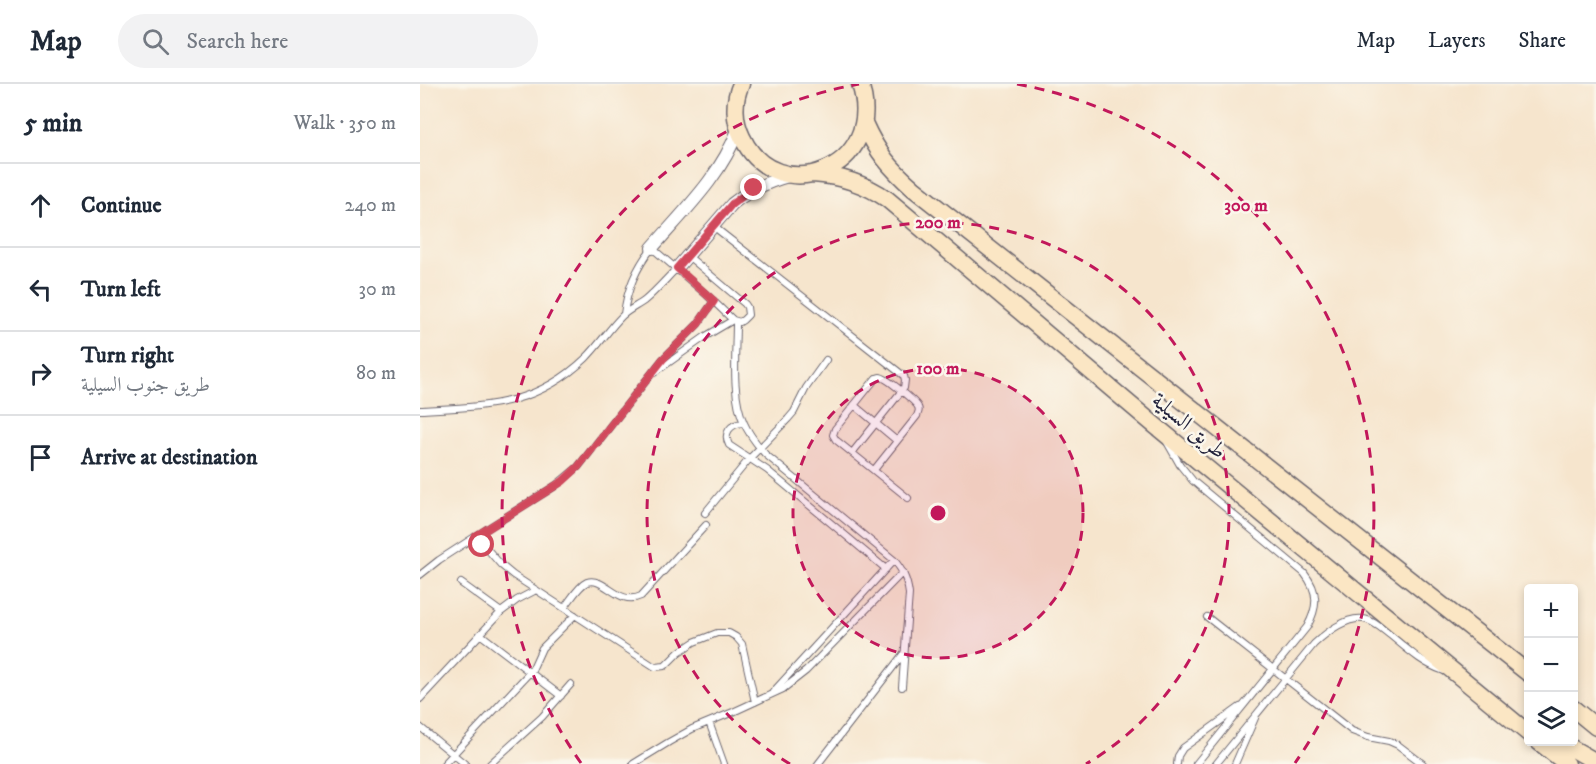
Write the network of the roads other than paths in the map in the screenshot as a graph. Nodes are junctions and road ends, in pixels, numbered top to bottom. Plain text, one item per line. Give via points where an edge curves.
1 (726, 84) edge
2 (741, 84) edge
3 (860, 84) edge
4 (735, 103) junction
5 (864, 123) junction
6 (738, 130) junction
7 (792, 174) junction
8 (813, 174) junction
9 (713, 226) junction
10 (652, 248) junction
11 (688, 256) junction
12 (677, 268) junction
13 (714, 301) junction
14 (624, 314) junction
15 (734, 321) junction
16 (826, 360) dead end
17 (651, 375) junction
18 (898, 389) junction
19 (854, 405) junction
20 (420, 410) edge
21 (743, 423) junction
22 (876, 423) junction
23 (1164, 433) junction
24 (897, 441) junction
25 (760, 448) junction
26 (852, 453) junction
27 (750, 458) junction
28 (874, 470) junction
29 (908, 498) dead end
30 (705, 513) dead end
31 (706, 525) dead end
32 (476, 536) junction
33 (894, 561) junction
34 (886, 569) junction
35 (903, 572) junction
36 (420, 575) edge
37 (461, 583) dead end
38 (536, 590) junction
39 (564, 608) junction
40 (501, 612) junction
41 (575, 615) junction
42 (1207, 617) dead end
43 (480, 634) junction
44 (904, 653) junction
45 (1273, 668) junction
46 (1524, 670) edge
47 (530, 672) junction
48 (1455, 673) junction
49 (1286, 679) junction
50 (571, 684) dead end
51 (902, 687) dead end
52 (561, 696) junction
53 (768, 696) junction
54 (420, 699) edge
55 (755, 702) junction
56 (1245, 703) junction
57 (1578, 712) edge
58 (1257, 713) junction
59 (1509, 717) junction
60 (709, 722) junction
61 (1524, 723) edge
62 (420, 727) edge
63 (1596, 727) edge
64 (1524, 730) edge
65 (1545, 746) edge
66 (1569, 746) edge
67 (453, 755) junction
68 (1596, 762) edge
69 (444, 764) edge
70 (465, 764) edge
71 (490, 764) edge
72 (633, 764) edge
73 (724, 764) edge
74 (818, 764) edge
75 (1177, 764) edge
76 (1196, 764) edge
77 (1216, 764) edge
78 (1235, 764) edge
79 (1423, 764) edge
80 (1567, 764) edge

1 - 4 main road
2 - 4 main road
3 - 5 main road
4 - 6 main road
5 - 8 main road via 851,151
5 - 46 main road, طريق السيلية via 884,160 914,189
6 - 7 main road, طريق السيلية via 753,155 765,165
6 - 10 street via 718,170
7 - 8 main road, طريق السيلية
7 - 9 street via 743,195
8 - 23 main road, طريق السيلية via 844,178 887,199
9 - 11 street
9 - 18 lane via 898,370
10 - 12 lane
10 - 14 lane via 628,290
11 - 12 street
11 - 15 lane via 747,307 746,318
12 - 13 lane
12 - 14 lane via 653,293
13 - 15 lane
13 - 17 lane
14 - 20 lane via 572,370 538,392 499,404
15 - 17 lane
15 - 21 lane via 736,399
16 - 25 lane via 794,412
17 - 32 lane via 570,475
18 - 19 lane via 878,377
18 - 22 lane
18 - 24 lane via 919,410
19 - 22 lane
19 - 26 lane via 833,435
21 - 25 lane
21 - 27 lane via 730,427 726,440
22 - 24 lane
22 - 26 lane
23 - 45 lane via 1173,455 1193,481 1299,568 1312,585 1316,602 1313,615
23 - 48 main road, طريق السيلية
24 - 28 lane
25 - 27 lane
25 - 33 lane
26 - 28 lane
27 - 30 lane
27 - 34 lane
28 - 29 lane
31 - 39 lane via 641,596 625,598 590,582
32 - 36 lane
32 - 38 lane via 501,565
33 - 34 lane
33 - 35 lane
34 - 53 lane
35 - 44 lane via 909,594
35 - 53 lane via 806,670
37 - 40 lane
38 - 39 lane
38 - 40 lane
39 - 41 lane
40 - 43 lane
41 - 47 lane via 542,648
41 - 55 lane via 659,668 702,638 725,632 733,634 742,645
42 - 45 lane
43 - 47 lane
43 - 54 lane
44 - 51 lane
44 - 74 lane
45 - 49 lane
45 - 56 lane
47 - 52 lane
47 - 67 lane
48 - 49 lane via 1429,665 1374,623 1357,619 1322,636
48 - 59 main road, طريق السيلية
49 - 58 lane
49 - 79 lane via 1352,731 1398,745
50 - 52 lane
52 - 71 lane
53 - 55 lane
55 - 60 lane
56 - 75 lane via 1183,748
56 - 76 lane
57 - 63 main road
58 - 77 lane
58 - 78 lane
59 - 61 main road
59 - 64 main road, طريق السيلية
60 - 72 lane
60 - 73 lane
62 - 67 lane
65 - 80 main road
66 - 68 main road
67 - 69 lane
67 - 70 lane

